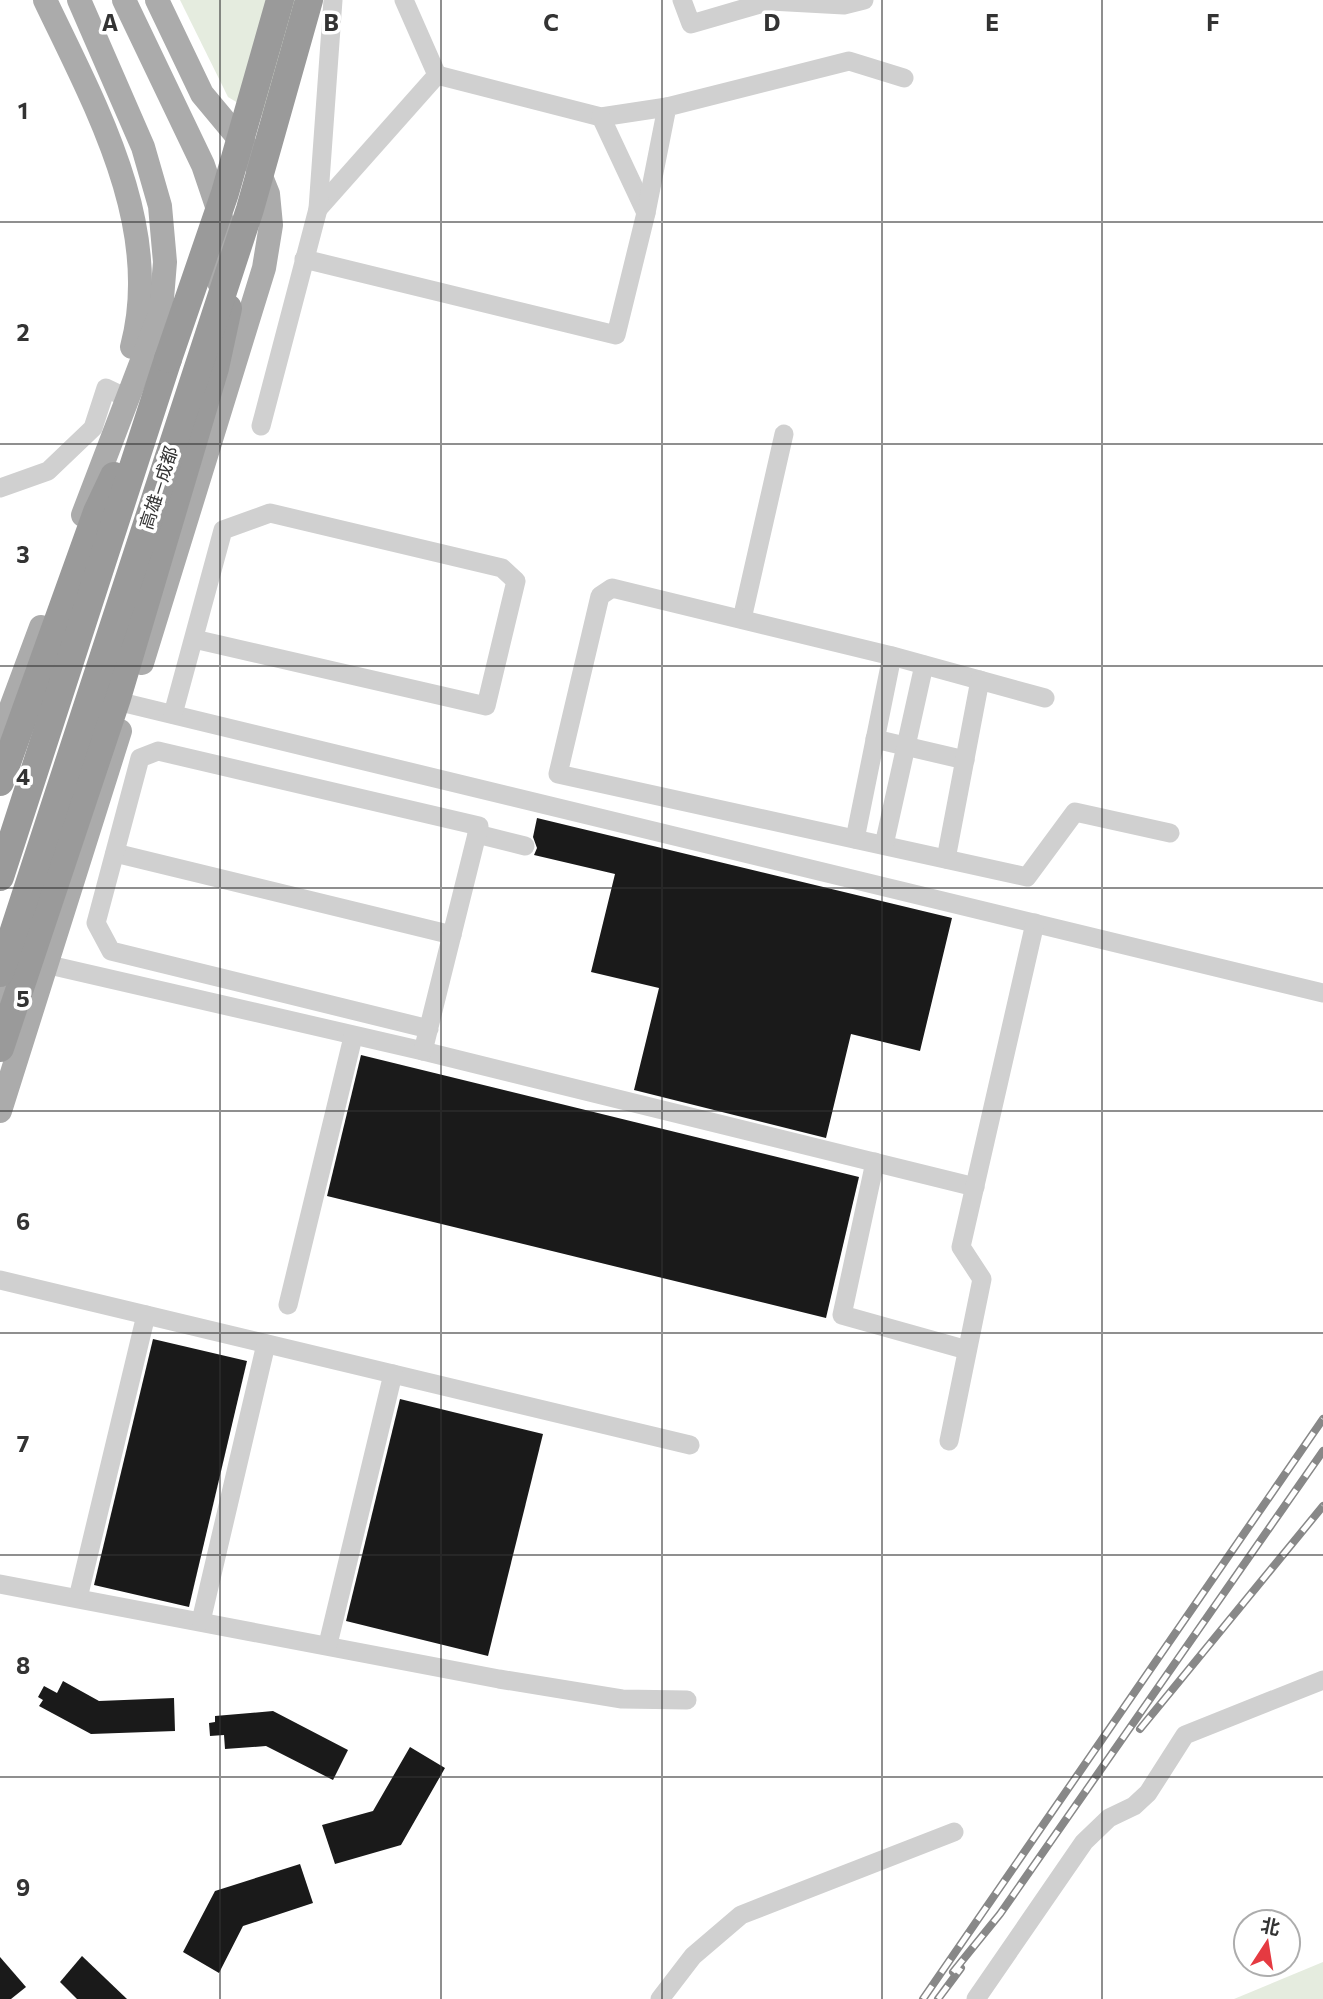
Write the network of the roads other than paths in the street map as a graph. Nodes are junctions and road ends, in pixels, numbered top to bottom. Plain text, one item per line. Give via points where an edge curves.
1 (79, 0) edge
2 (124, 0) edge
3 (147, 0) edge
4 (157, 0) edge
5 (280, 0) edge
6 (309, 0) edge
7 (333, 0) edge
8 (404, 0) edge
9 (682, 0) edge
10 (864, 0) edge
11 (845, 3) edge
12 (50, 11) edge
13 (146, 51) junction
14 (107, 60) junction
15 (436, 75) junction
16 (904, 78) dead end
17 (667, 107) junction
18 (601, 117) junction
19 (250, 209) junction
20 (318, 209) junction
21 (646, 213) junction
22 (304, 259) junction
23 (168, 359) junction
24 (127, 398) junction
25 (261, 426) dead end
26 (784, 434) dead end
27 (0, 488) edge
28 (742, 619) junction
29 (194, 639) junction
30 (892, 656) junction
31 (924, 665) junction
32 (980, 680) junction
33 (1045, 698) dead end
34 (129, 704) junction
35 (173, 714) junction
36 (0, 737) edge
37 (875, 739) junction
38 (906, 746) junction
39 (965, 760) junction
40 (0, 782) edge
41 (477, 834) junction
42 (1170, 834) dead end
43 (855, 839) junction
44 (884, 845) junction
45 (525, 846) dead end
46 (115, 853) junction
47 (946, 859) junction
48 (0, 877) edge
49 (1035, 923) junction
50 (452, 935) junction
51 (45, 964) junction
52 (0, 973) edge
53 (1323, 993) edge
54 (0, 997) edge
55 (429, 1029) junction
56 (353, 1037) junction
57 (0, 1048) edge
58 (423, 1051) junction
59 (0, 1111) edge
60 (875, 1162) junction
61 (975, 1187) junction
62 (0, 1280) edge
63 (288, 1305) dead end
64 (146, 1315) junction
65 (267, 1344) junction
66 (967, 1350) junction
67 (393, 1374) junction
68 (949, 1441) dead end
69 (690, 1445) dead end
70 (0, 1584) edge
71 (78, 1598) junction
72 (201, 1621) junction
73 (328, 1644) junction
74 (1323, 1679) edge
75 (687, 1700) dead end
76 (954, 1832) dead end
77 (660, 1999) edge
78 (976, 1999) edge

1 - 14 main road
2 - 13 main road
3 - 13 main road
4 - 34 main road via 202,94 252,154 268,194 271,225 264,268
5 - 23 highway, 高雄—成都, bridge via 225,193
6 - 19 highway, 高雄—成都, bridge
7 - 20 street
8 - 15 street
9 - 11 street via 691,24 770,1
10 - 11 street
12 - 14 main road
12 - 24 main road via 119,162 131,207 141,315 127,369
13 - 54 main road via 203,165 223,223 222,256 202,373
14 - 24 main road via 160,206 165,262 161,311
15 - 18 street
15 - 20 street
16 - 17 street via 849,61
17 - 18 street
17 - 21 street
18 - 21 street
19 - 52 highway, 高雄—成都, bridge
19 - 57 highway, bridge via 215,368 117,698
20 - 22 street
21 - 22 street via 616,335
22 - 25 street
23 - 40 highway via 97,512
23 - 48 highway, 高雄—成都
24 - 27 street via 106,388 93,428 48,471
24 - 36 main road
26 - 28 street
28 - 30 street
28 - 43 street via 612,588 600,596 558,774
29 - 29 street via 223,530 270,513 502,568 516,581 486,706
29 - 35 street
30 - 31 street
30 - 37 street
31 - 32 street
31 - 38 street
32 - 33 street
32 - 39 street
34 - 35 street
34 - 51 main road
35 - 49 street
37 - 38 street
37 - 43 street
38 - 39 street
38 - 44 street
39 - 47 street
41 - 45 street
41 - 46 street via 479,826 158,751 140,758
41 - 50 street
42 - 47 street via 1075,812 1027,877
43 - 44 street
44 - 47 street
46 - 50 street
46 - 55 street via 96,923 111,951
49 - 53 street
49 - 61 street
50 - 55 street
51 - 56 street
51 - 59 main road
55 - 58 street
56 - 58 street
56 - 63 street
58 - 60 street
60 - 61 street
60 - 66 street via 842,1315
61 - 66 street via 961,1247 982,1279
62 - 64 street
64 - 65 street
64 - 71 street
65 - 67 street
65 - 72 street
66 - 68 street
67 - 69 street
67 - 73 street
70 - 71 street
71 - 72 street
72 - 73 street
73 - 75 street via 622,1699
74 - 78 street via 1185,1735 1148,1793 1109,1818 1084,1842
76 - 77 street via 741,1915 693,1956

